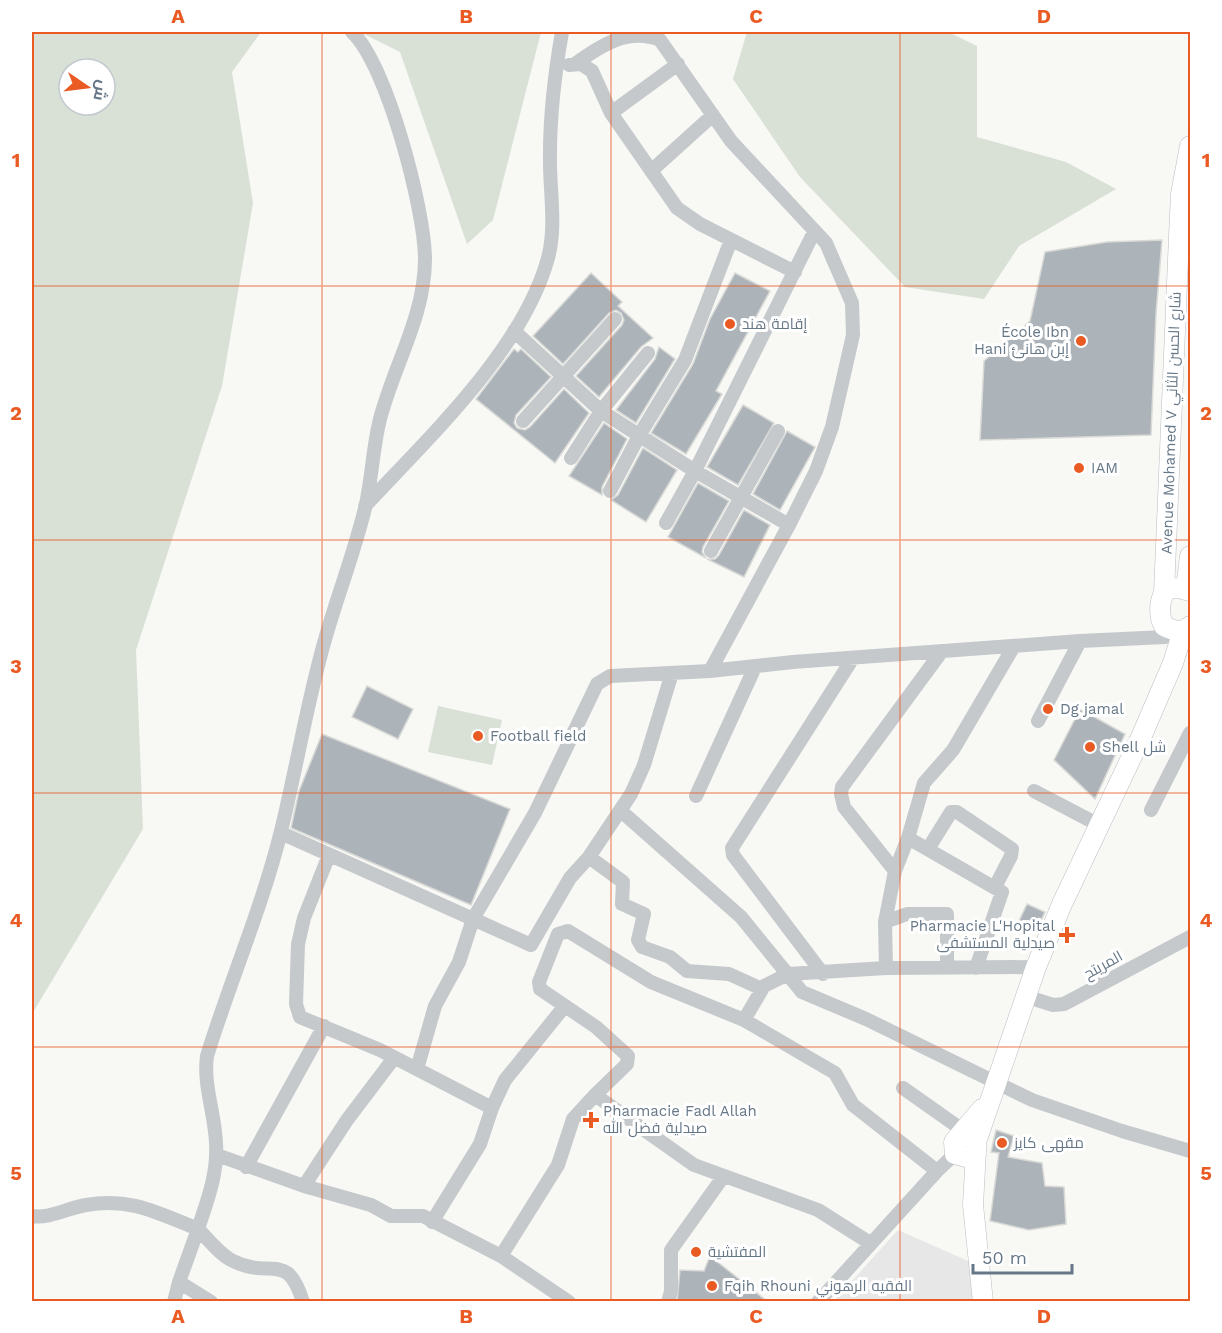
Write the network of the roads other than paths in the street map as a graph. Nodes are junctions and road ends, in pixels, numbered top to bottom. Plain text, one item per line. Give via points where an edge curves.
1 (352, 32) edge
2 (562, 32) edge
3 (575, 64) junction
4 (678, 64) junction
5 (556, 69) junction
6 (611, 113) junction
7 (713, 115) junction
8 (1190, 149) edge
9 (651, 171) junction
10 (814, 232) junction
11 (731, 240) junction
12 (795, 272) junction
13 (615, 319) dead end
14 (514, 331) junction
15 (648, 352) dead end
16 (561, 376) junction
17 (601, 411) junction
18 (523, 421) dead end
19 (778, 431) dead end
20 (640, 434) junction
21 (571, 458) dead end
22 (695, 471) junction
23 (610, 491) dead end
24 (740, 498) junction
25 (365, 506) junction
26 (666, 523) dead end
27 (789, 525) junction
28 (711, 551) dead end
29 (1191, 556) edge
30 (1188, 590) edge
31 (1164, 593) junction
32 (1176, 630) edge
33 (1080, 641) junction
34 (1014, 646) junction
35 (942, 651) junction
36 (854, 658) junction
37 (755, 667) junction
38 (710, 671) junction
39 (672, 673) junction
40 (1038, 721) dead end
41 (1191, 734) edge
42 (1034, 791) dead end
43 (696, 796) dead end
44 (1152, 810) dead end
45 (621, 811) junction
46 (1099, 825) junction
47 (281, 833) junction
48 (909, 838) junction
49 (928, 849) junction
50 (330, 855) junction
51 (589, 856) junction
52 (895, 871) junction
53 (995, 887) junction
54 (473, 919) junction
55 (885, 922) junction
56 (1191, 936) edge
57 (1036, 967) junction
58 (886, 968) junction
59 (946, 968) junction
60 (976, 968) junction
61 (789, 974) junction
62 (823, 974) junction
63 (762, 989) junction
64 (1028, 997) junction
65 (564, 1007) junction
66 (744, 1020) junction
67 (324, 1026) junction
68 (394, 1058) junction
69 (417, 1069) junction
70 (903, 1088) dead end
71 (994, 1090) junction
72 (595, 1095) junction
73 (492, 1108) junction
74 (965, 1145) junction
75 (1191, 1151) edge
76 (217, 1155) junction
77 (246, 1167) junction
78 (937, 1171) junction
79 (723, 1177) junction
80 (304, 1186) junction
81 (32, 1216) edge
82 (432, 1222) junction
83 (198, 1229) junction
84 (870, 1243) junction
85 (501, 1256) junction
86 (179, 1282) junction
87 (174, 1302) edge
88 (211, 1302) edge
89 (303, 1302) edge
90 (569, 1302) edge
91 (668, 1302) edge
92 (818, 1302) edge
93 (983, 1302) edge

1 - 25 street via 374,65 391,108 412,180 425,258 419,306 381,416
2 - 5 street
3 - 4 street via 607,42 647,36 660,40
3 - 5 street
3 - 6 street via 591,71
4 - 6 street
4 - 7 street
5 - 14 street via 550,128 552,231 548,258
6 - 9 street
7 - 9 street
7 - 10 street via 731,141
8 - 31 main road, Avenue Mohamed V شارع الحسن الثاني via 1181,194
9 - 11 street via 677,208
10 - 12 street
10 - 27 street via 830,250 852,303 854,321 827,442
11 - 12 street
11 - 20 street via 685,360
12 - 22 street
13 - 16 street
14 - 16 street
14 - 25 street via 463,398
15 - 17 street
16 - 17 street
16 - 18 street
17 - 20 street
17 - 21 street
19 - 24 street
20 - 22 street
20 - 23 street
22 - 24 street
22 - 26 street
24 - 27 street
24 - 28 street
25 - 47 street via 320,657
27 - 38 street
29 - 30 main road, Avenue Mohamed V شارع الحسن الثاني
30 - 31 main road via 1171,588
31 - 32 main road, Avenue Mohamed V شارع الحسن الثاني via 1160,616
32 - 33 street
32 - 46 main road via 1159,694
33 - 34 street
33 - 40 street
34 - 35 street
34 - 48 street via 953,750 927,779
35 - 36 street
35 - 52 street via 842,787 844,807
36 - 37 street
36 - 62 street via 732,848 733,855
37 - 38 street
37 - 43 street
38 - 39 street
39 - 45 street via 637,783
39 - 54 street via 617,675 597,684 535,813
41 - 44 street
42 - 46 street
45 - 51 street
45 - 61 street via 719,895
46 - 57 main road
47 - 50 street
47 - 76 street via 207,1056
48 - 49 street
48 - 52 street
49 - 53 street
49 - 53 street via 951,812 957,812 1012,849
50 - 54 street
50 - 67 street via 300,932 296,993 300,1017
51 - 54 street via 570,878 531,945
51 - 63 street via 623,882 623,905 644,914 638,940 642,947 670,957 687,971 729,974
52 - 55 street
53 - 60 street via 1002,892 1001,898
54 - 69 street via 459,962 435,1006
55 - 58 street
55 - 59 street via 907,914 947,914
56 - 64 street, المريتح via 1064,1004 1053,1005
57 - 60 street
57 - 64 main road
58 - 59 street
58 - 62 street
59 - 60 street
61 - 62 street
61 - 63 street
61 - 71 street via 795,986 807,995 866,1019
63 - 66 street
64 - 71 main road
65 - 66 street via 539,986 558,934 564,931 651,982
65 - 72 street via 596,1027 628,1056 627,1064
65 - 73 street via 516,1064
66 - 78 street via 835,1073 853,1105
67 - 68 street
67 - 77 street
68 - 69 street
68 - 80 street
69 - 73 street
70 - 74 street
71 - 74 main road
71 - 75 street
72 - 79 street via 678,1156
72 - 85 street via 573,1119 558,1165
73 - 82 street via 480,1144
74 - 78 street
74 - 93 main road
76 - 77 street
76 - 83 street
77 - 80 street
78 - 84 street
79 - 84 street via 818,1210
79 - 91 street via 671,1250
80 - 82 street via 371,1205 391,1216 423,1216
81 - 83 street via 121,1202
82 - 85 street
83 - 86 street
83 - 89 street via 234,1262 291,1274
84 - 92 street
85 - 90 street
86 - 87 street
86 - 88 street

